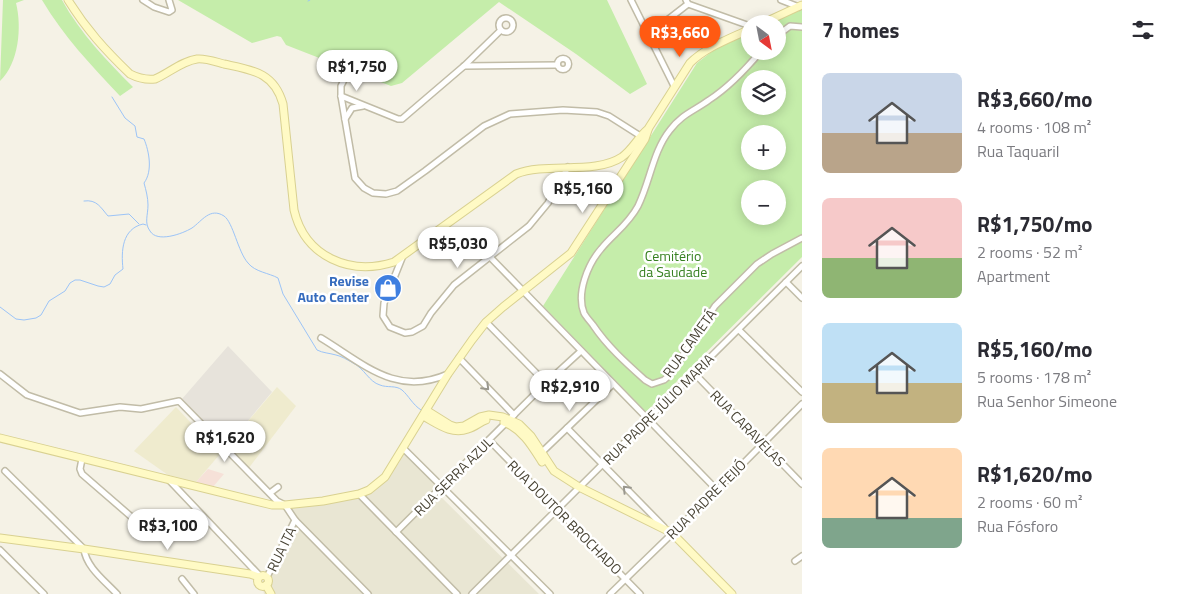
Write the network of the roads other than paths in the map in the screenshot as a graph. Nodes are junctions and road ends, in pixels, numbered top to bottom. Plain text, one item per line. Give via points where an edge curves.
1 (68, 0) edge
2 (143, 0) edge
3 (169, 0) edge
4 (631, 0) edge
5 (781, 0) edge
6 (687, 2) edge
7 (801, 6) edge
8 (782, 15) edge
9 (741, 23) edge
10 (802, 27) edge
11 (786, 29) edge
12 (501, 30) dead end
13 (741, 32) edge
14 (648, 35) junction
15 (753, 60) edge
16 (557, 65) dead end
17 (464, 66) junction
18 (345, 78) dead end
19 (674, 86) junction
20 (341, 96) junction
21 (366, 106) junction
22 (344, 119) junction
23 (643, 137) junction
24 (568, 167) junction
25 (802, 238) edge
26 (402, 258) junction
27 (491, 258) junction
28 (802, 266) edge
29 (786, 282) junction
30 (522, 291) junction
31 (802, 298) edge
32 (486, 322) junction
33 (739, 330) junction
34 (321, 338) dead end
35 (581, 350) junction
36 (458, 358) junction
37 (694, 373) junction
38 (0, 374) edge
39 (448, 374) junction
40 (546, 383) junction
41 (614, 384) junction
42 (802, 392) edge
43 (802, 404) edge
44 (425, 413) junction
45 (510, 419) junction
46 (647, 419) junction
47 (567, 428) junction
48 (0, 438) edge
49 (489, 440) junction
50 (762, 444) junction
51 (402, 448) junction
52 (540, 454) junction
53 (82, 459) junction
54 (602, 464) junction
55 (5, 471) dead end
56 (168, 478) junction
57 (802, 484) edge
58 (278, 486) dead end
59 (442, 488) junction
60 (577, 489) junction
61 (717, 490) junction
62 (270, 493) junction
63 (359, 494) junction
64 (285, 505) junction
65 (557, 510) junction
66 (647, 519) junction
67 (295, 520) junction
68 (142, 526) dead end
69 (396, 532) junction
70 (670, 534) junction
71 (0, 538) edge
72 (84, 549) junction
73 (0, 550) edge
74 (511, 556) junction
75 (802, 556) edge
76 (794, 560) dead end
77 (182, 579) dead end
78 (625, 579) junction
79 (262, 581) junction
80 (44, 594) edge
81 (117, 594) edge
82 (194, 594) edge
83 (270, 594) edge
84 (368, 594) edge
85 (457, 594) edge
86 (472, 594) edge
87 (550, 594) edge
88 (610, 594) edge
89 (640, 594) edge
90 (727, 594) edge
91 (732, 594) edge

1 - 26 street via 85,27 136,77 156,79 188,61 201,58 265,76 283,104 294,210 297,224 305,235 322,253 345,265 377,267
2 - 3 street via 168,12 171,11
4 - 14 street
5 - 7 street
6 - 9 street
6 - 14 street
7 - 8 street
10 - 11 street
12 - 17 street
13 - 19 street via 696,56
14 - 19 street
15 - 25 street, RUA CAMETÁ via 709,101 686,113 669,130 659,147 637,208 600,249 587,273 581,296 584,313 600,336 645,380 652,384 664,380 715,306 757,264
16 - 17 street
17 - 21 street via 402,119
18 - 20 street
19 - 23 street
20 - 21 street
20 - 22 street
21 - 22 street via 352,108
22 - 23 street via 356,178 364,188 379,194 397,191 484,126 510,114 564,110 597,112 610,116
23 - 24 street via 621,158 598,165
23 - 30 street via 571,254
24 - 26 street via 532,169 516,174
24 - 27 street via 533,223
26 - 27 street via 382,311 388,325 405,333 423,326 454,285
27 - 30 street
28 - 29 street, RUA PADRE JÚLIO MARIA
29 - 31 street
29 - 33 street, RUA PADRE JÚLIO MARIA
30 - 32 street
30 - 35 street
32 - 36 street
32 - 40 street
33 - 37 street, RUA PADRE JÚLIO MARIA
33 - 42 street
34 - 39 street via 397,381 422,382
35 - 40 street, RUA SERRA AZUL
35 - 41 street
36 - 39 street
36 -> 45 street
37 - 46 street, RUA PADRE JÚLIO MARIA
37 - 50 street, RUA CARAVELAS
38 - 62 street via 26,395 80,413 120,407 147,408 179,401
39 - 44 street
40 - 45 street, RUA SERRA AZUL
41 - 46 street
41 - 47 street
43 - 50 street, RUA PADRE FEIJÓ
44 - 45 street via 456,427 485,415
44 - 51 street
45 - 49 street, RUA SERRA AZUL
45 - 52 street via 523,427
46 - 54 street, RUA PADRE JÚLIO MARIA
46 - 61 street
47 - 52 street
47 - 54 street
48 - 53 street
49 - 59 street, RUA SERRA AZUL
49 - 65 street, RUA DOUTOR BROCHADO
50 - 57 street, RUA CARAVELAS
50 - 61 street, RUA PADRE FEIJÓ
51 - 59 street
51 - 63 street via 385,477
52 - 60 street via 554,471
53 - 56 street
53 - 68 street via 82,474
54 - 60 street, RUA PADRE JÚLIO MARIA
66 -> 54 street
55 - 72 street
56 - 64 street via 267,504
56 - 79 street
58 - 62 street
59 - 69 street, RUA SERRA AZUL
59 - 74 street
60 - 65 street, RUA PADRE JÚLIO MARIA
60 - 66 street
61 - 70 street, RUA PADRE FEIJÓ
62 - 64 street
63 - 64 street
63 - 69 street
64 - 67 street
65 - 74 street, RUA PADRE JÚLIO MARIA
65 - 78 street, RUA DOUTOR BROCHADO
66 - 70 street
67 - 79 street, RUA ITA
67 - 84 street
69 - 85 street
70 - 78 street, RUA PADRE FEIJÓ
70 - 90 street
70 - 91 street
71 - 72 street
72 - 79 street via 250,574
72 - 81 street via 88,564
73 - 80 street
74 - 86 street, RUA PADRE JÚLIO MARIA
74 - 87 street
75 - 76 street
77 - 82 street
78 - 88 street, RUA PADRE FEIJÓ
78 - 89 street, RUA DOUTOR BROCHADO
79 - 83 street

